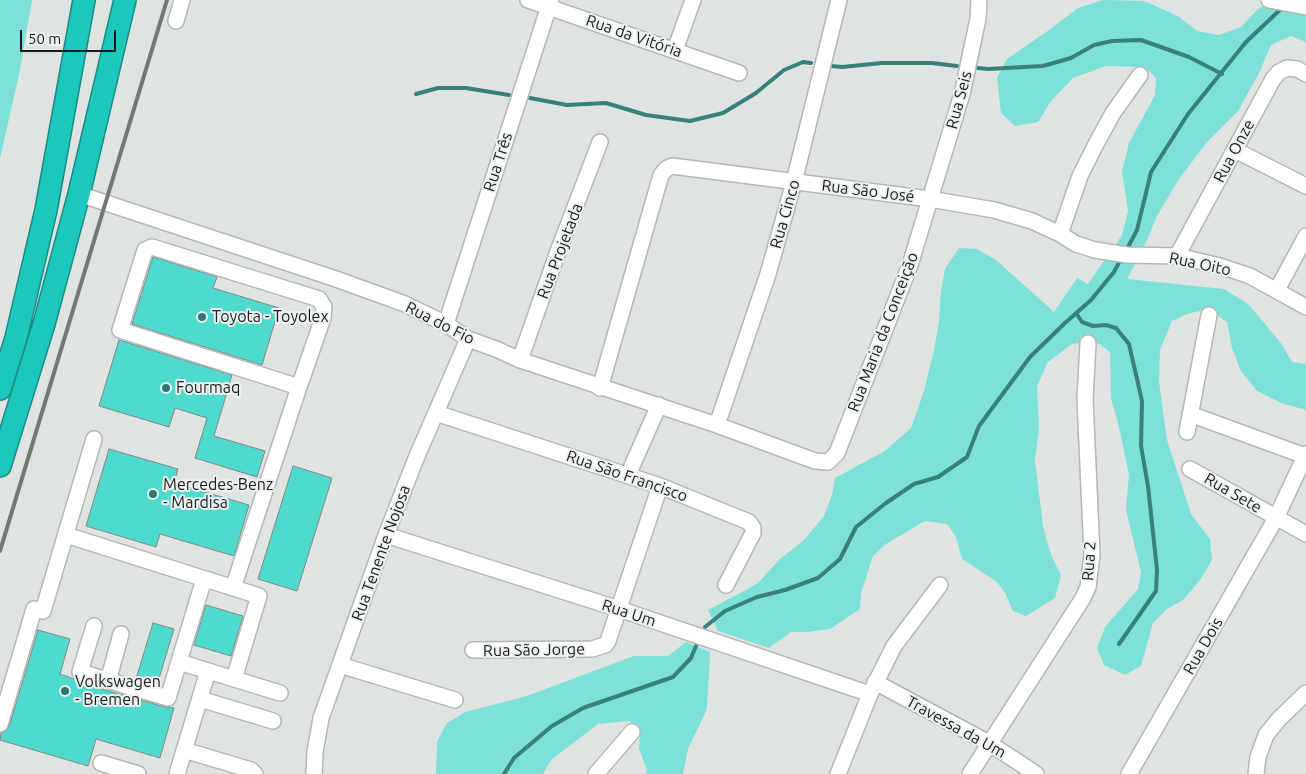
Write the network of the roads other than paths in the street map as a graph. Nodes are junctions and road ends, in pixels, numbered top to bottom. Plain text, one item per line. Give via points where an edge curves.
1 (84, 0) edge
2 (125, 0) edge
3 (182, 0) edge
4 (528, 0) edge
5 (692, 0) edge
6 (839, 0) edge
7 (980, 0) edge
8 (1271, 1) edge
9 (550, 3) edge
10 (1306, 7) edge
11 (176, 20) dead end
12 (675, 50) junction
13 (740, 72) dead end
14 (1306, 74) edge
15 (1140, 75) dead end
16 (600, 142) dead end
17 (1235, 150) junction
18 (794, 182) junction
19 (1306, 186) edge
20 (79, 194) junction
21 (930, 199) junction
22 (1060, 234) junction
23 (1306, 236) edge
24 (1177, 256) junction
25 (1277, 290) junction
26 (1306, 307) edge
27 (1209, 315) dead end
28 (446, 324) junction
29 (468, 339) junction
30 (1088, 343) dead end
31 (520, 360) junction
32 (299, 387) junction
33 (600, 388) junction
34 (0, 389) edge
35 (659, 405) junction
36 (436, 413) junction
37 (1190, 414) junction
38 (717, 424) junction
39 (1186, 432) dead end
40 (94, 439) dead end
41 (1305, 455) edge
42 (828, 462) joint
43 (0, 466) edge
44 (1190, 469) dead end
45 (628, 475) junction
46 (660, 486) junction
47 (1276, 518) junction
48 (1306, 534) edge
49 (66, 535) junction
50 (386, 535) junction
51 (204, 579) junction
52 (726, 585) dead end
53 (940, 585) dead end
54 (233, 588) junction
55 (619, 609) junction
56 (94, 626) dead end
57 (121, 634) dead end
58 (474, 650) dead end
59 (179, 662) junction
60 (340, 665) junction
61 (208, 671) junction
62 (234, 679) junction
63 (108, 681) junction
64 (872, 688) junction
65 (280, 693) dead end
66 (1306, 693) edge
67 (200, 699) junction
68 (455, 700) dead end
69 (273, 721) dead end
70 (0, 724) edge
71 (632, 732) dead end
72 (989, 743) junction
73 (184, 750) junction
74 (101, 763) dead end
75 (138, 774) edge
76 (177, 774) edge
77 (255, 774) edge
78 (314, 774) edge
79 (596, 774) edge
80 (838, 774) edge
81 (970, 774) edge
82 (1036, 774) edge
83 (1129, 774) edge
84 (1256, 774) edge

1 - 34 highway via 46,210 16,338
2 - 20 highway
3 - 11 street
4 - 9 street, Rua da Vitória
5 - 12 street
6 - 18 street, Rua Cinco
7 - 21 street, Rua Seis via 962,94
8 - 10 street
9 - 12 street, Rua da Vitória
9 - 28 street, Rua Três
12 - 13 street, Rua da Vitória
14 - 17 street, Rua Onze via 1287,68 1279,72
15 - 22 street via 1112,113 1096,144 1080,176
16 - 31 street, Rua Projetada
17 - 19 street
17 - 24 street, Rua Onze
18 - 21 street, Rua São José
18 - 33 street, Rua São José via 672,166 666,169 661,175
18 - 38 street, Rua Cinco via 768,274
20 - 28 street, Rua do Fio via 336,279 405,304
20 - 43 highway via 44,324
21 - 22 street, Rua São José via 1012,215
21 - 42 street, Rua Maria da Conceição via 910,265 837,453
22 - 24 street, Rua Oito via 1085,247 1124,255
23 - 25 street
24 - 25 street, Rua Oito via 1250,276
25 - 26 street, Rua Oito
27 - 37 street
28 - 29 street, Rua do Fio
29 - 31 street, Rua do Fio
29 - 36 street, Rua Tenente Nojosa
30 - 72 street, Rua 2 via 1085,399 1092,555 1088,587 1084,598
31 - 33 street, Rua do Fio
32 - 32 street via 120,330 145,250 152,247 319,299 324,307 323,318
32 - 54 street
33 - 35 street, Rua do Fio
35 - 38 street, Rua do Fio
35 - 45 street
36 - 45 street, Rua São Francisco
36 - 50 street, Rua Tenente Nojosa
37 - 39 street
37 - 41 street
38 - 42 street, Rua do Fio via 815,461
40 - 49 street
41 - 47 street, Rua Sete
44 - 47 street, Rua Sete
45 - 46 street, Rua São Francisco
46 - 52 street, Rua São Francisco via 752,525 749,543
46 - 55 street, Rua São Jorge
47 - 48 street, Rua Sete
47 - 83 street, Rua Dois
49 - 51 street
49 - 70 street
50 - 55 street, Rua Um
50 - 60 street, Rua Tenente Nojosa
51 - 54 street
51 - 59 street
53 - 64 street via 894,646
54 - 62 street via 259,596
55 - 58 street, Rua São Jorge via 608,641 599,648
55 - 64 street, Rua Um
56 - 63 street via 80,672
57 - 63 street
59 - 61 street
59 - 63 street via 168,698
60 - 68 street
60 - 78 street, Rua Tenente Nojosa via 321,718
61 - 62 street
61 - 67 street
62 - 65 street
64 - 72 street, Travessa da Um
64 - 80 street
66 - 84 street via 1266,735
67 - 69 street
67 - 73 street
71 - 79 street
72 - 81 street, Rua 2
72 - 82 street, Travessa da Um
73 - 76 street
73 - 77 street via 252,770
74 - 75 street

